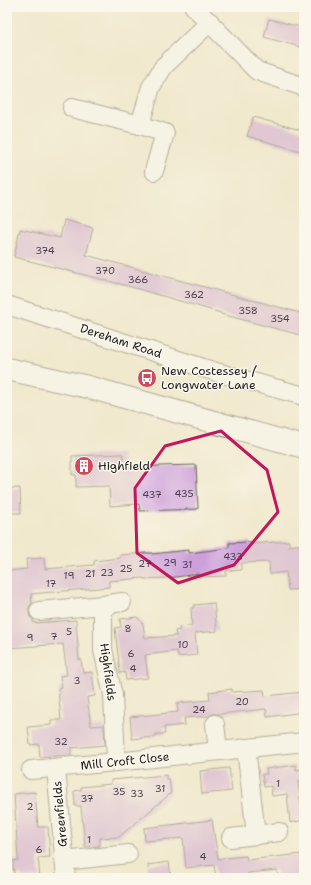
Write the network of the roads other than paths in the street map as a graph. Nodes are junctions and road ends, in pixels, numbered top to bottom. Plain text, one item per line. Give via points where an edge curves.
1 (194, 7) edge
2 (210, 22) junction
3 (304, 87) edge
4 (72, 108) dead end
5 (140, 125) junction
6 (154, 171) dead end
7 (7, 306) edge
8 (7, 369) edge
9 (304, 396) edge
10 (304, 447) edge
11 (122, 602) dead end
12 (103, 605) junction
13 (39, 610) dead end
14 (215, 724) dead end
15 (304, 742) edge
16 (246, 748) junction
17 (218, 751) junction
18 (116, 762) junction
19 (56, 768) junction
20 (31, 770) dead end
21 (279, 832) dead end
22 (256, 835) junction
23 (231, 838) dead end
24 (128, 854) dead end
25 (65, 869) edge

1 - 2 street
2 - 3 street via 257,71
2 - 5 street via 164,66 151,87
4 - 5 street
5 - 6 street via 165,132
7 - 9 street, Dereham Road via 216,372
8 - 10 highway via 88,387
11 - 12 street
12 - 13 street
12 - 18 street, Highfields via 103,650 113,695
14 - 17 street
15 - 16 street, Mill Croft Close
16 - 17 street, Mill Croft Close
16 - 22 street
17 - 18 street, Mill Croft Close
18 - 19 street, Mill Croft Close
19 - 20 street, Mill Croft Close
19 - 25 street, Greenfields
21 - 22 street
22 - 23 street
24 - 25 street, Greenfields

